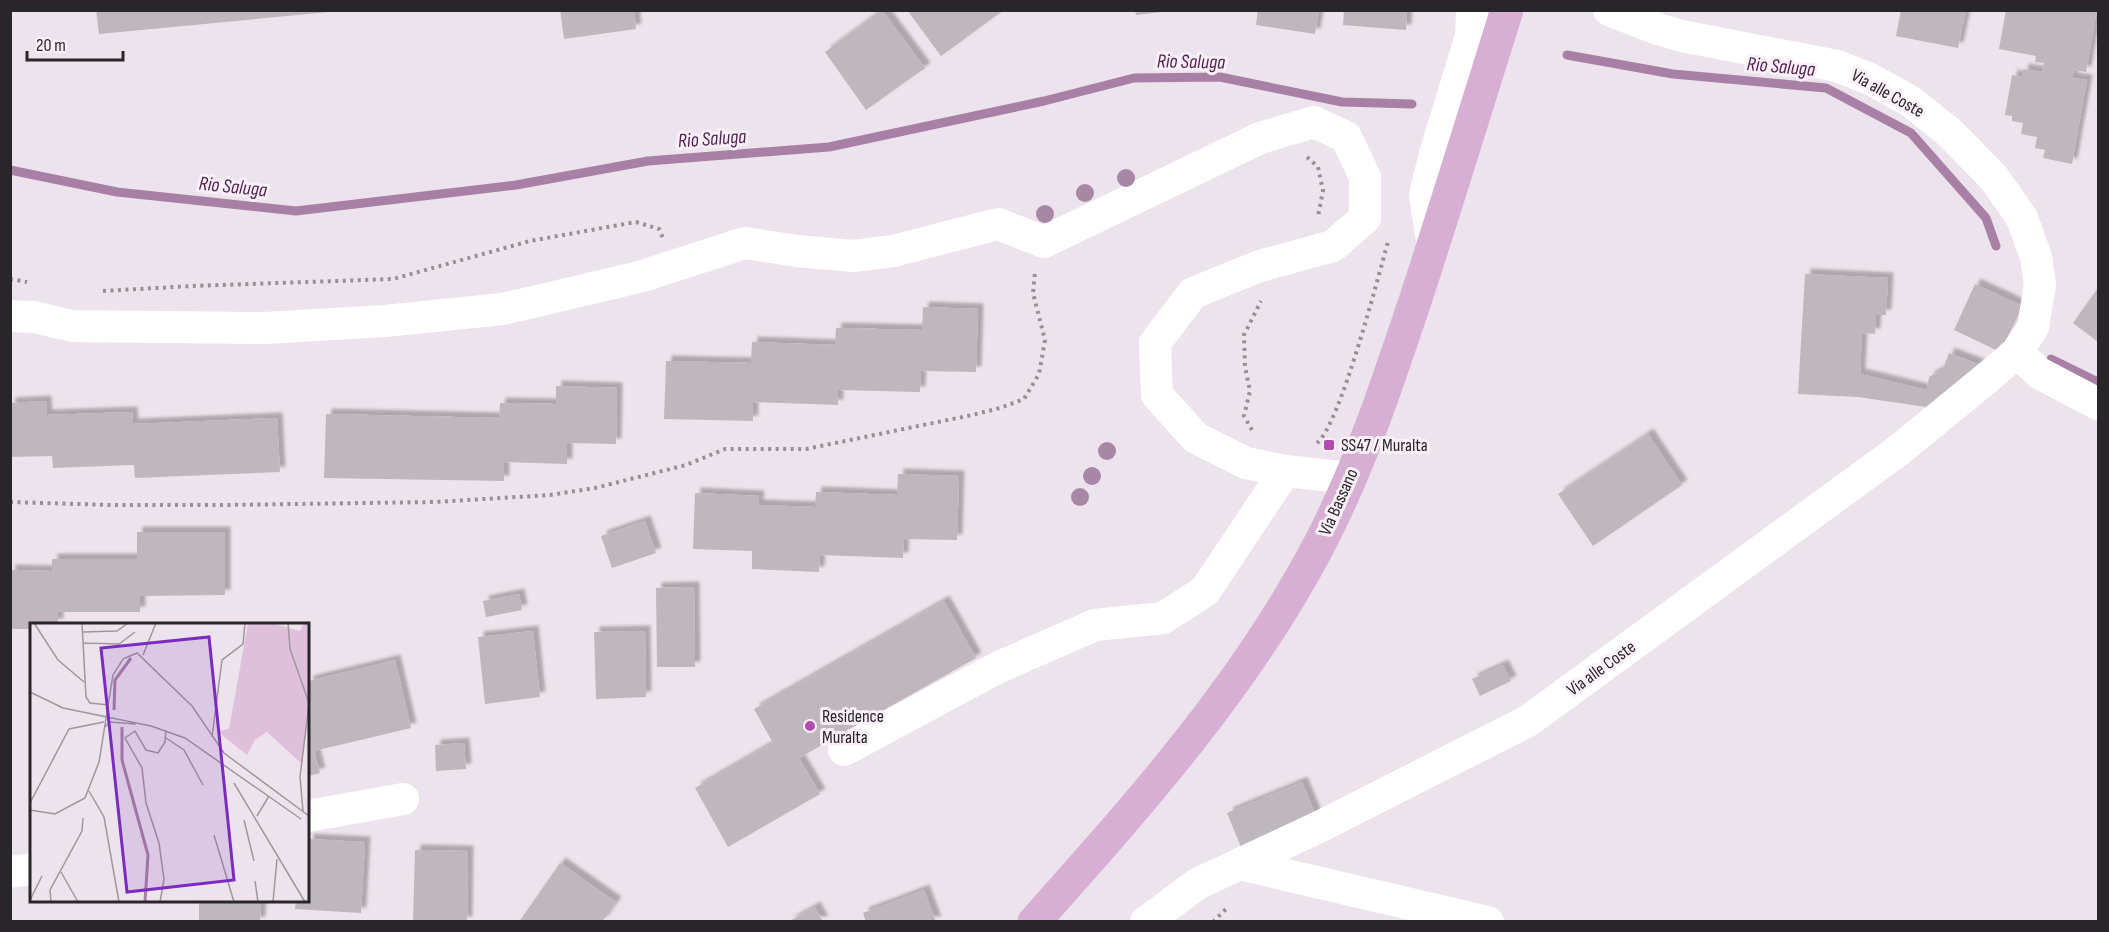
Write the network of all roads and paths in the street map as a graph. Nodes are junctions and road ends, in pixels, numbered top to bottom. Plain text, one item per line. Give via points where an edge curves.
1 (1472, 10) edge
2 (1507, 10) edge
3 (1611, 11) edge
4 (1044, 242) junction
5 (1433, 246) junction
6 (669, 267) junction
7 (10, 279) edge
8 (28, 282) dead end
9 (99, 292) dead end
10 (10, 316) edge
11 (2017, 351) junction
12 (2098, 404) edge
13 (1285, 471) junction
14 (1351, 478) junction
15 (10, 502) edge
16 (844, 750) dead end
17 (403, 799) dead end
18 (309, 816) edge
19 (1239, 864) junction
20 (30, 868) edge
21 (10, 873) edge
22 (1034, 921) edge
23 (1146, 921) edge
24 (1488, 921) edge

1 - 5 street via 1471,36 1425,195
2 - 5 main road, Via Bassano
3 - 11 street, Via alle Coste via 1682,36 1837,66 1910,101 1950,133 1994,178 2022,218 2036,257 2038,303 2033,327
4 - 6 street via 998,224 893,251 853,256 745,243
4 - 13 street via 1260,138 1314,122 1346,137 1365,177 1365,218 1333,246 1260,266 1193,293 1155,343 1157,395 1196,438 1246,463
4 - 15 path via 1033,293 1045,340 1039,374 1024,399 1000,408 806,449 725,449 656,473 550,495 226,505
5 - 14 main road, Via Bassano
6 - 9 path via 669,254 659,229 636,222 530,241 393,279
6 - 10 street via 503,309 385,321 265,328 72,326
7 - 8 path
11 - 12 street via 2039,373
11 - 19 street, Via alle Coste via 1899,450 1528,721
13 - 14 street
13 - 16 street via 1205,591 1163,618 1095,625 999,667
14 - 22 main road, Via Bassano via 1319,544 1264,638 1201,729
17 - 18 street
19 - 23 street, Via alle Coste via 1197,884
19 - 24 street
20 - 21 street

